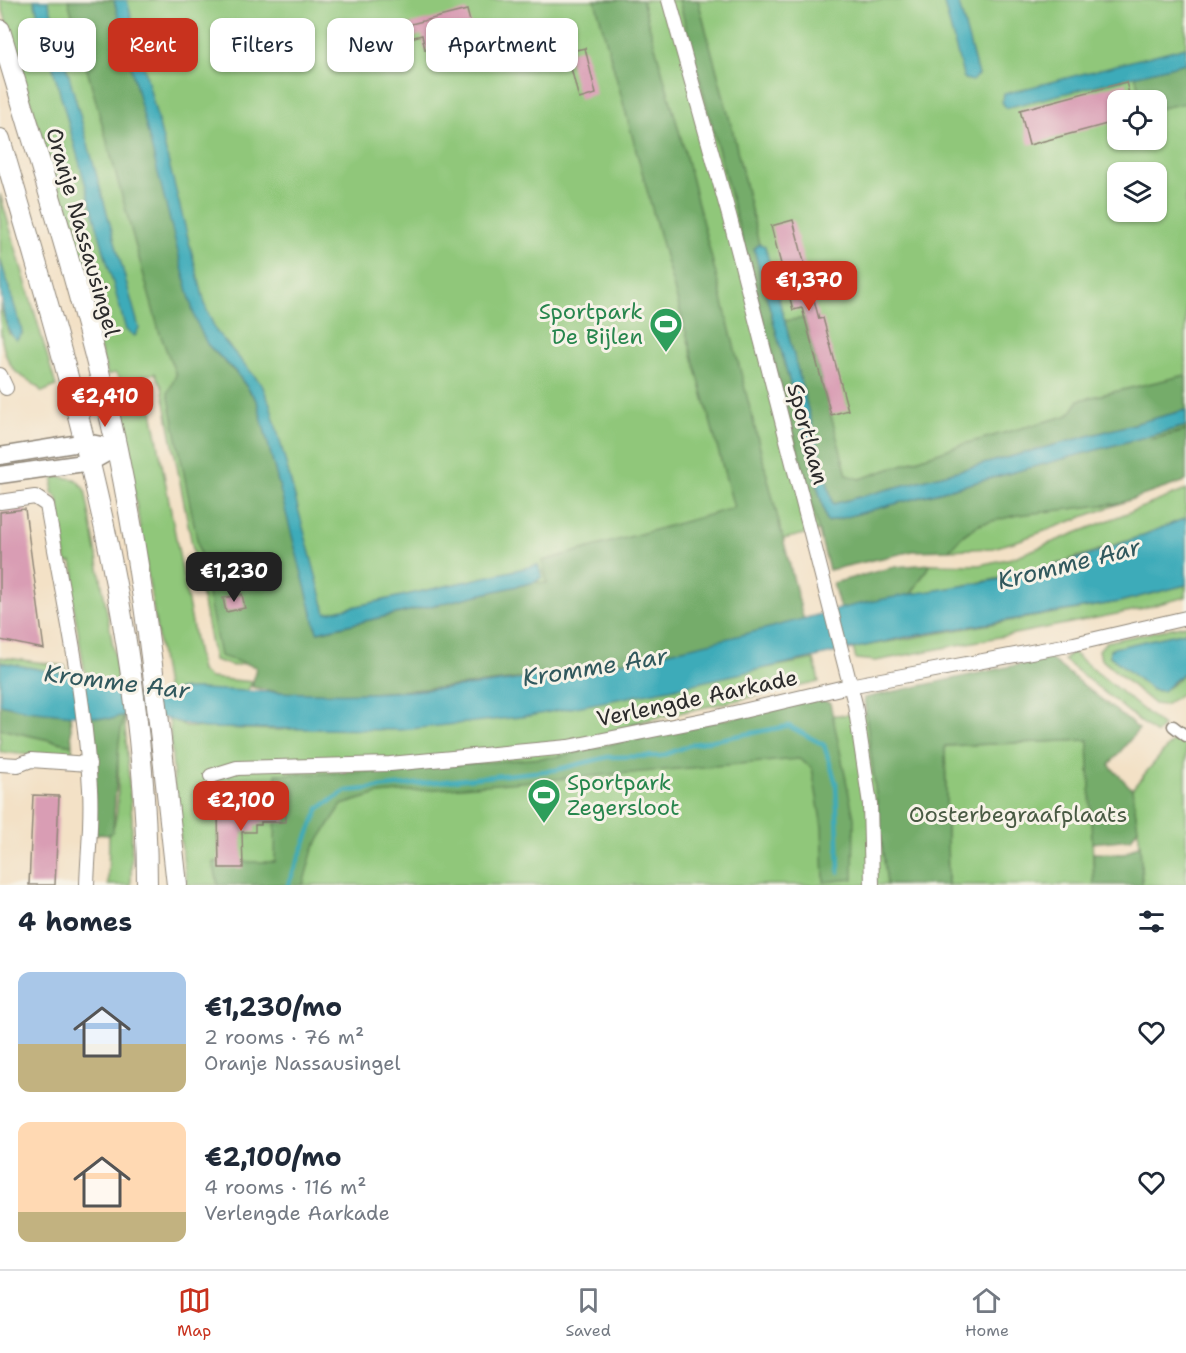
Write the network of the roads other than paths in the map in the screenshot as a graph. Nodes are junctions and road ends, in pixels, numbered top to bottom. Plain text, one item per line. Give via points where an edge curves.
1 (669, 0) edge
2 (0, 30) edge
3 (0, 140) edge
4 (0, 375) edge
5 (6, 388) dead end
6 (86, 442) junction
7 (116, 448) junction
8 (0, 456) edge
9 (91, 462) junction
10 (0, 475) edge
11 (0, 502) edge
12 (1186, 618) edge
13 (849, 686) junction
14 (1173, 726) dead end
15 (1186, 736) edge
16 (0, 764) edge
17 (89, 764) junction
18 (211, 776) dead end
19 (87, 885) edge
20 (147, 885) edge
21 (177, 885) edge
22 (872, 885) edge

1 - 13 street, Sportlaan via 729,215
2 - 7 main road, Oranje Nassausingel via 76,289
3 - 6 main road
4 - 5 street
6 - 7 street
6 - 8 street
6 - 9 main road
7 - 9 street
7 - 21 main road, Oranje Nassausingel via 143,595
9 - 10 street
9 - 20 main road via 122,623 135,719 145,812
11 - 17 street via 35,497 47,505 78,672
12 - 13 street, Verlengde Aarkade via 1074,644
13 - 18 street, Verlengde Aarkade via 568,747 390,764 237,768
13 - 22 street, Sportlaan via 870,804
14 - 15 street
16 - 17 street via 18,765 31,759
17 - 19 street

